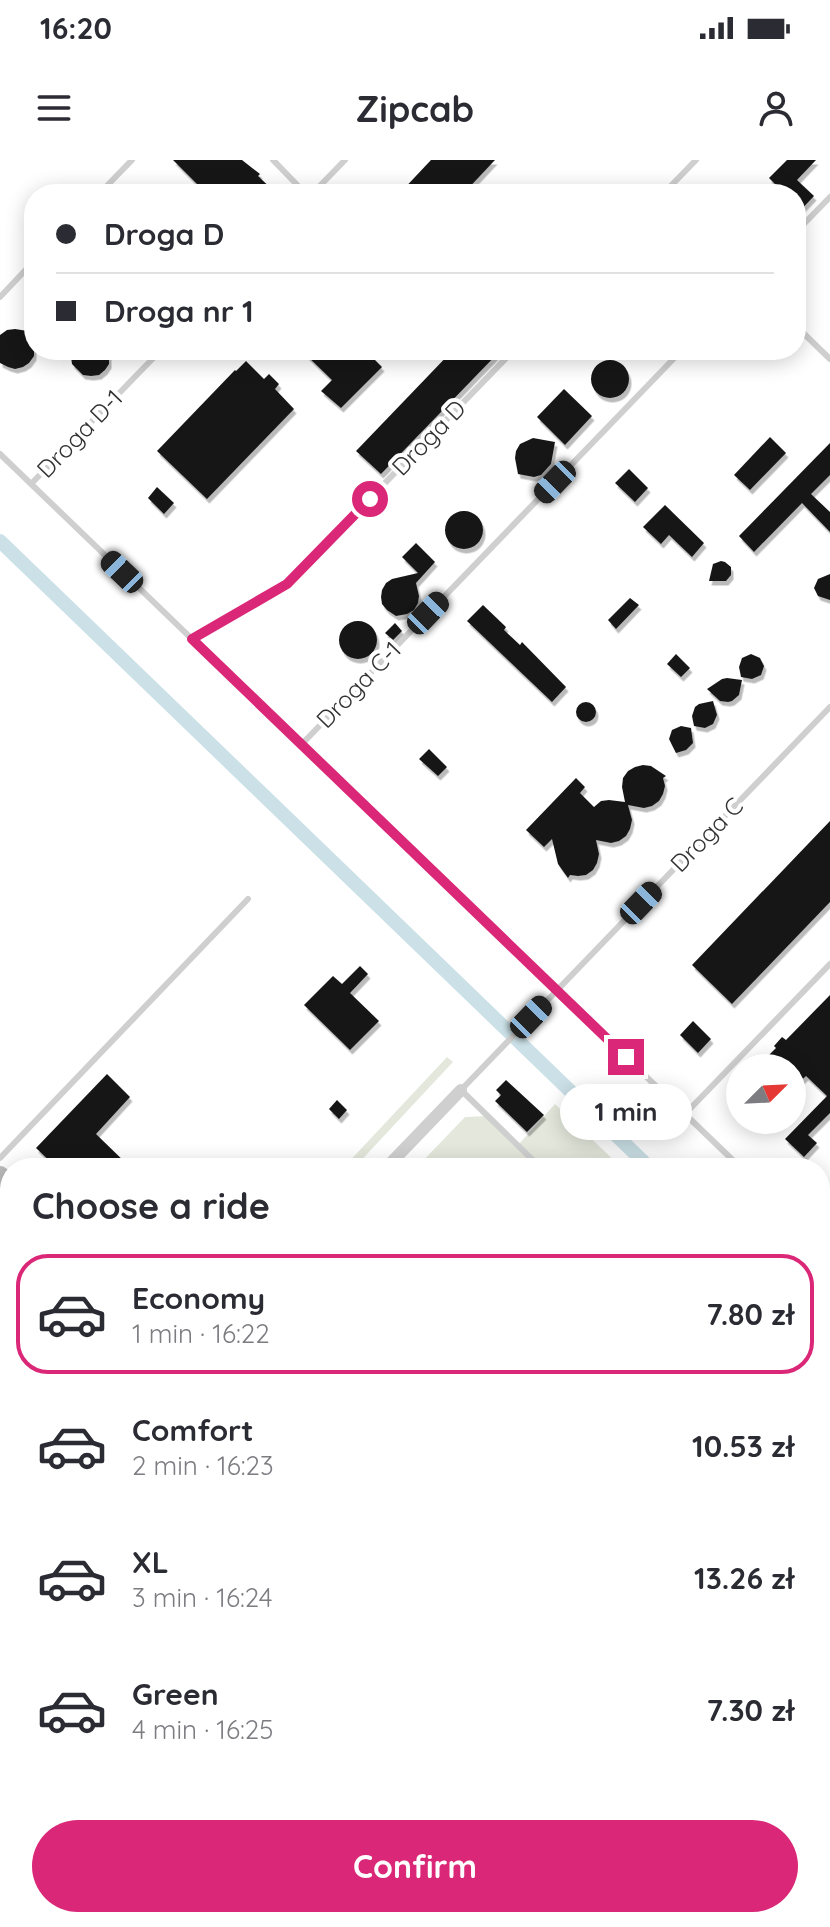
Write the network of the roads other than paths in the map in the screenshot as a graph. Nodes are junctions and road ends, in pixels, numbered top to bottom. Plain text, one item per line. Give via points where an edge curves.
1 (132, 160) edge
2 (273, 160) edge
3 (345, 160) edge
4 (696, 160) edge
5 (109, 184) edge
6 (298, 184) edge
7 (320, 184) edge
8 (673, 184) edge
9 (830, 197) edge
10 (806, 222) edge
11 (24, 272) edge
12 (0, 297) edge
13 (806, 336) edge
14 (830, 359) edge
15 (151, 360) edge
16 (504, 360) edge
17 (672, 360) edge
18 (0, 454) edge
19 (31, 484) junction
20 (192, 639) junction
21 (830, 707) edge
22 (301, 745) junction
23 (248, 899) dead end
24 (830, 964) edge
25 (557, 991) junction
26 (461, 1090) junction
27 (685, 1114) junction
28 (0, 1158) edge
29 (396, 1158) edge
30 (531, 1158) edge
31 (731, 1158) edge

1 - 5 lane
2 - 6 lane
3 - 7 lane
4 - 8 lane
9 - 10 lane
11 - 12 lane
13 - 14 lane
15 - 19 lane, Droga D-1
16 - 20 lane, Droga D via 287,584
17 - 22 lane, Droga C-1
18 - 19 lane
19 - 20 lane
20 - 22 lane
21 - 25 lane, Droga C
22 - 25 lane
23 - 28 lane
24 - 27 lane
25 - 26 lane, Droga C
25 - 27 lane
26 - 29 street
26 - 30 lane
27 - 31 lane

